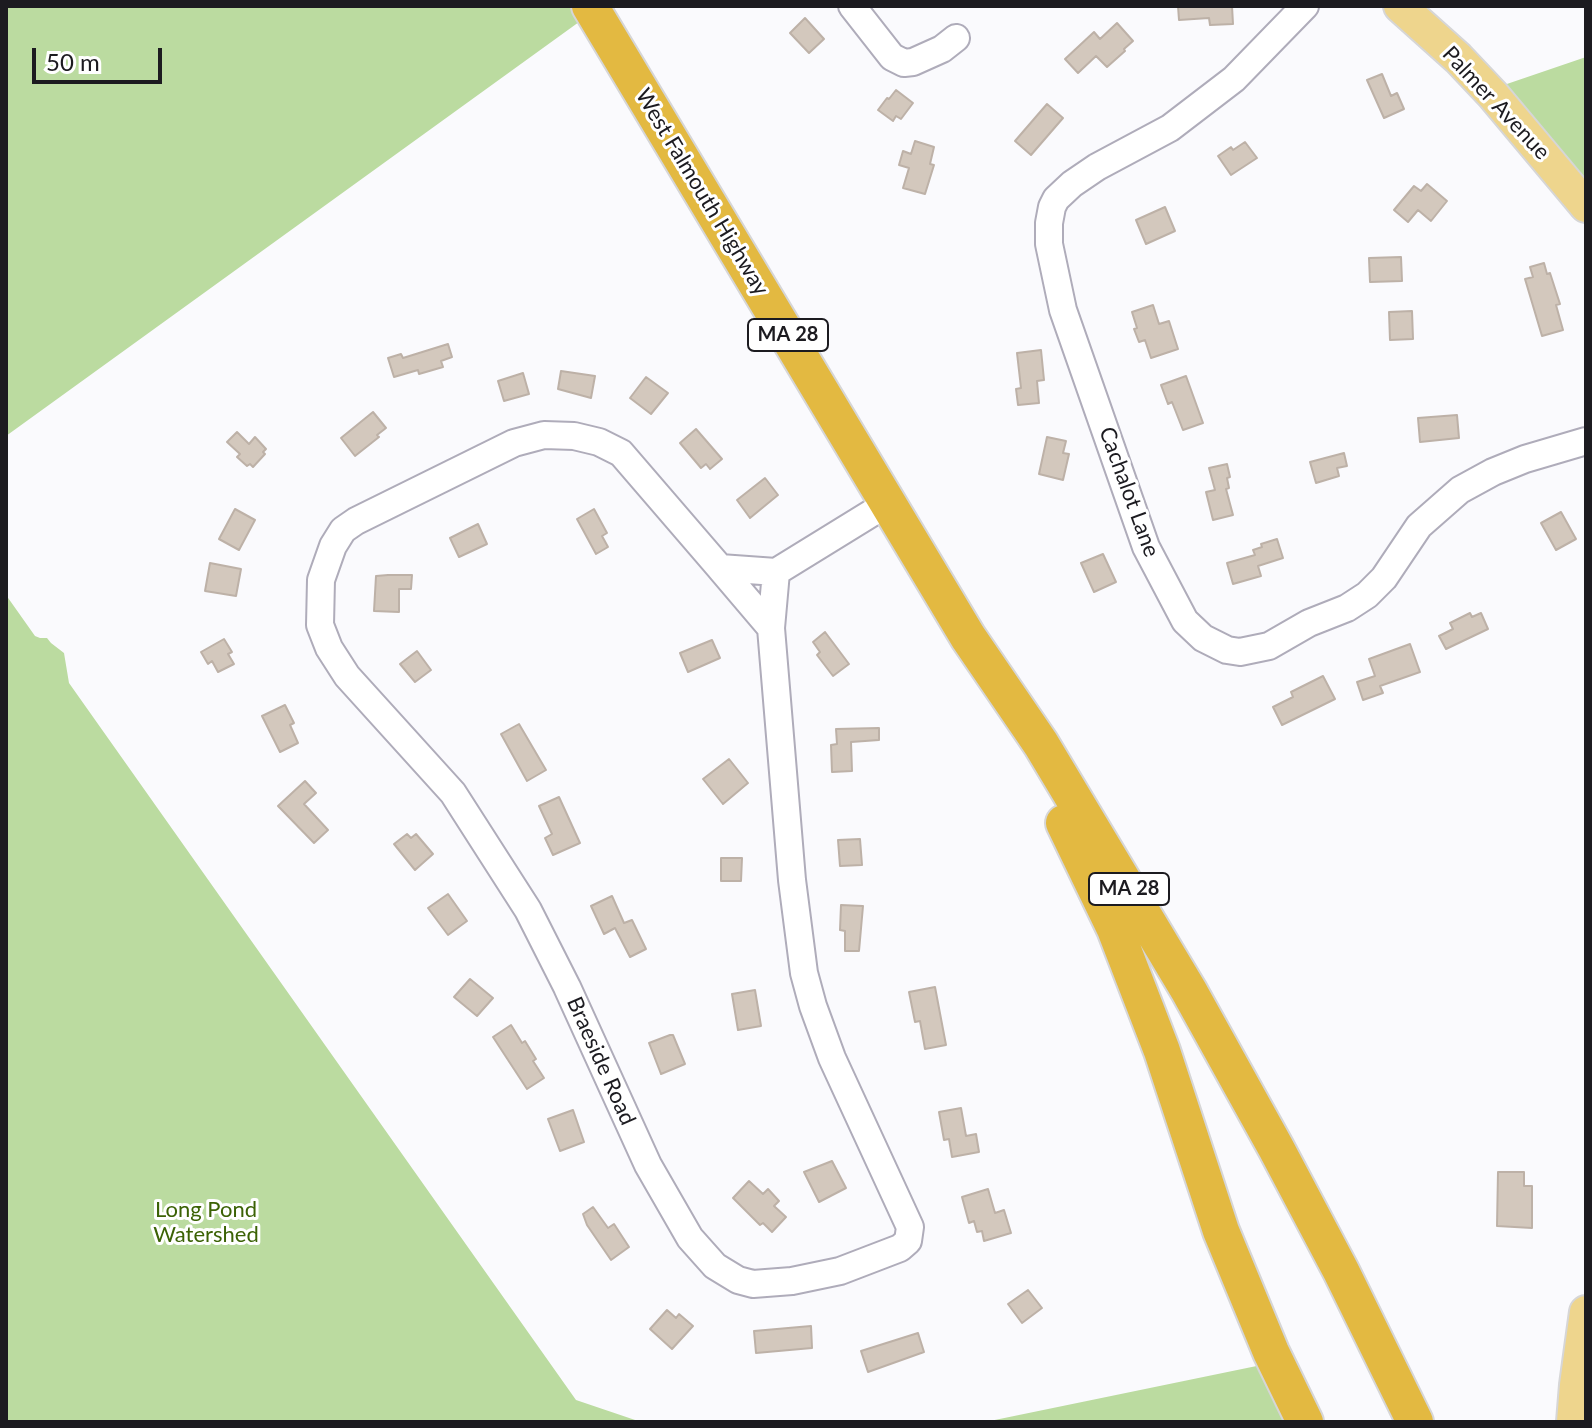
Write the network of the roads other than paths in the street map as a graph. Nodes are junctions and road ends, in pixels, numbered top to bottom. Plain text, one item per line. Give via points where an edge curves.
1 (590, 6) edge
2 (852, 6) edge
3 (1305, 6) edge
4 (1400, 6) edge
5 (956, 38) dead end
6 (1586, 206) edge
7 (1586, 441) edge
8 (888, 503) junction
9 (720, 568) junction
10 (776, 572) junction
11 (771, 628) junction
12 (968, 637) junction
13 (1586, 1312) edge
14 (1305, 1422) edge
15 (1415, 1422) edge
16 (1573, 1422) edge

1 - 8 highway, West Falmouth Highway / MA 28
2 - 5 street via 892,57 904,63
3 - 7 street, Cachalot Lane via 1234,79 1170,128 1072,184 1052,207 1049,244 1063,310 1146,547 1185,621 1227,650 1269,646 1367,595 1419,526 1460,490 1525,459
4 - 6 main road, Palmer Avenue via 1493,95
8 - 10 street
8 - 12 highway, MA 28
9 - 10 street
9 - 11 street, Braeside Road
9 - 11 street, Braeside Road via 621,453 574,436 544,435 514,443 343,530 321,580 320,625 347,676 453,793 528,910 648,1165 690,1238 715,1266 753,1284 840,1271 900,1248 908,1241 910,1227 832,1058 804,973
10 - 11 street, Braeside Road
12 - 14 highway, MA 28 via 1115,929 1221,1231
12 - 15 highway, MA 28 via 1041,744 1189,991 1334,1258
13 - 16 main road

